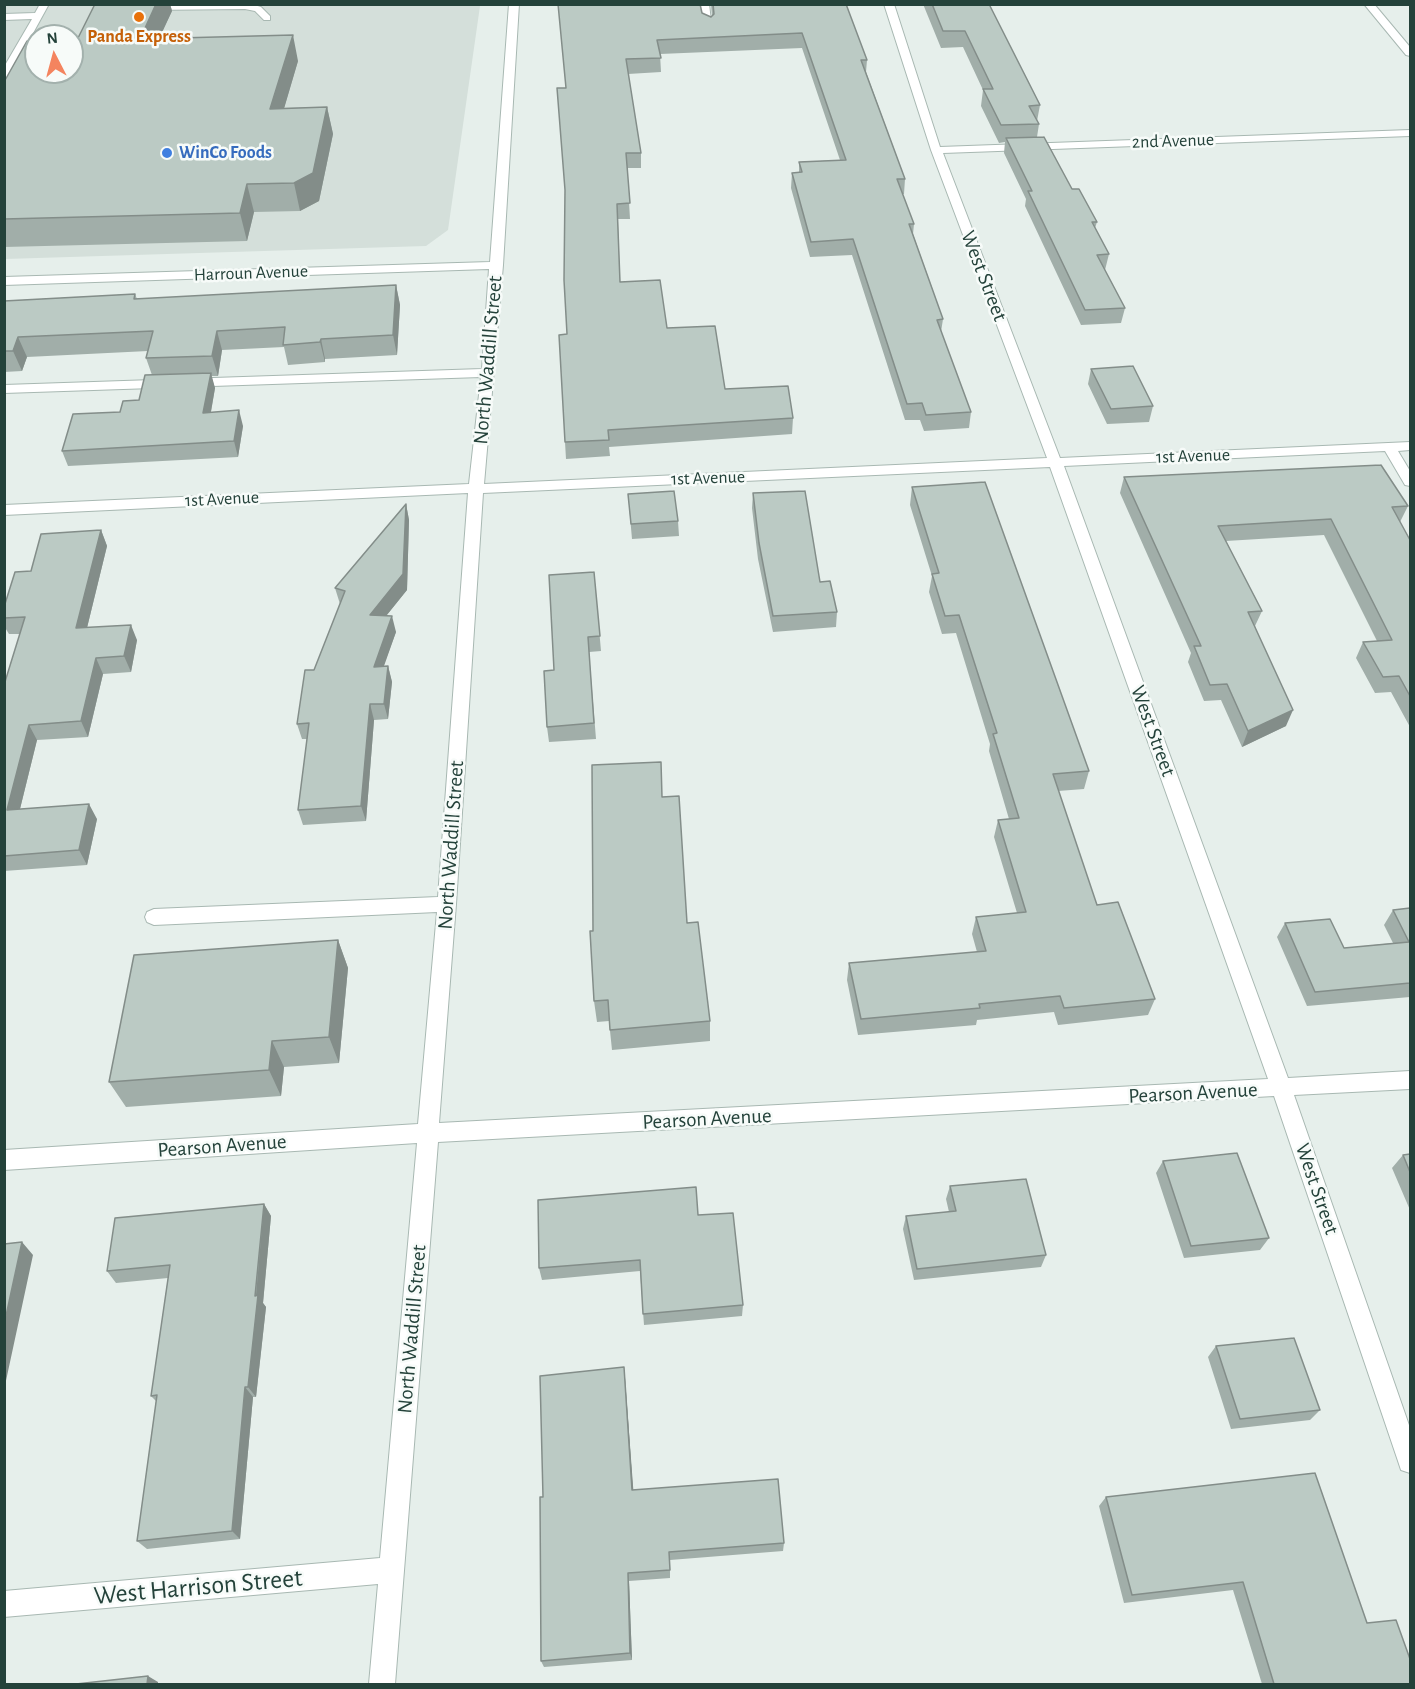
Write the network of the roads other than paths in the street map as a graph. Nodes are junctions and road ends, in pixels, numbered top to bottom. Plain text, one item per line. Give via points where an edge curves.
1 (45, 4) edge
2 (514, 4) edge
3 (704, 4) edge
4 (889, 4) edge
5 (1368, 4) edge
6 (137, 7) edge
7 (38, 16) junction
8 (4, 17) edge
9 (267, 18) dead end
10 (709, 27) edge
11 (1410, 53) edge
12 (4, 76) edge
13 (1410, 133) edge
14 (936, 150) junction
15 (497, 266) junction
16 (4, 281) edge
17 (488, 373) junction
18 (4, 389) edge
19 (1410, 446) edge
20 (1389, 447) junction
21 (1055, 462) junction
22 (1410, 482) edge
23 (477, 487) junction
24 (4, 510) edge
25 (447, 904) junction
26 (154, 917) dead end
27 (1410, 1080) edge
28 (1282, 1089) junction
29 (429, 1133) junction
30 (4, 1160) edge
31 (1410, 1461) edge
32 (391, 1570) junction
33 (4, 1604) edge
34 (382, 1684) edge

1 - 7 street
2 - 15 street, North Waddill Street
3 - 10 street
4 - 14 street, West Street
5 - 11 street
6 - 9 street via 245,6 258,9
7 - 8 street
7 - 12 street
13 - 14 street, 2nd Avenue
14 - 21 street, West Street
15 - 16 street, Harroun Avenue
15 - 17 street, North Waddill Street
17 - 18 street
17 - 23 street, North Waddill Street
19 - 20 street, 1st Avenue
20 - 21 street, 1st Avenue
20 - 22 street
21 - 23 street, 1st Avenue
21 - 28 street, West Street
23 - 24 street, 1st Avenue
23 - 25 street, North Waddill Street
25 - 26 street
25 - 29 street, North Waddill Street
27 - 28 street, Pearson Avenue
28 - 29 street, Pearson Avenue
28 - 31 street, West Street
29 - 30 street, Pearson Avenue
29 - 32 street, North Waddill Street
32 - 33 street, West Harrison Street
32 - 34 street, North Waddill Street

